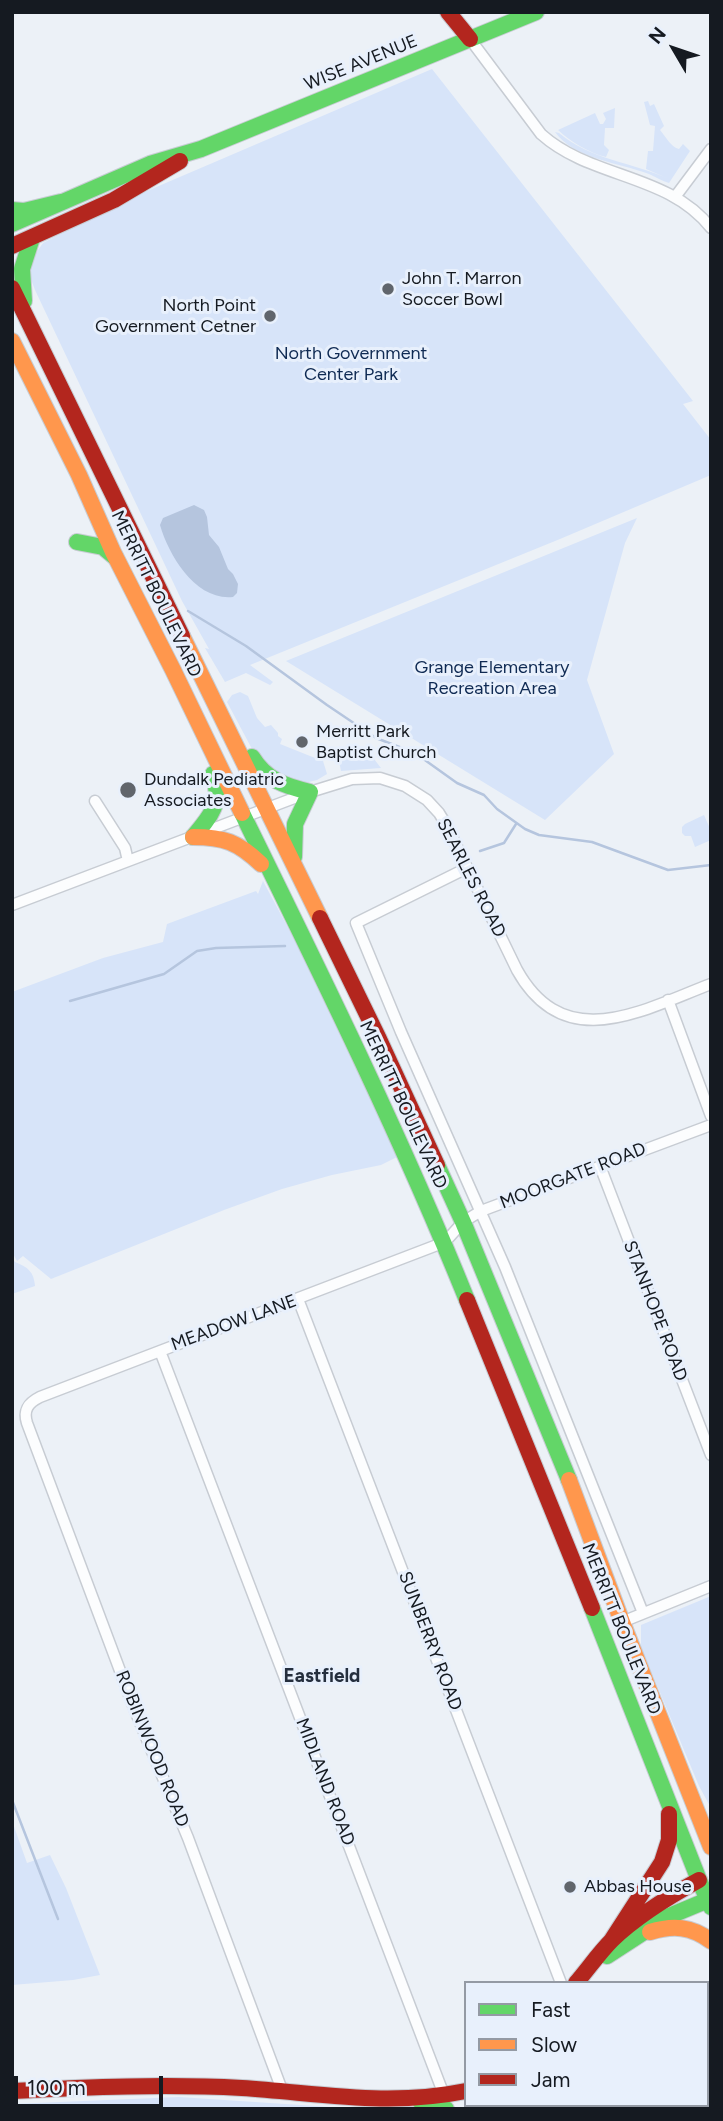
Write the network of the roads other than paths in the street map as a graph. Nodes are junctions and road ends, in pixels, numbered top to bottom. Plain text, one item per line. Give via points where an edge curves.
1 (448, 12) edge
2 (536, 12) edge
3 (470, 39) junction
4 (201, 149) junction
5 (711, 149) edge
6 (675, 197) junction
7 (61, 202) junction
8 (12, 210) edge
9 (12, 224) edge
10 (711, 228) edge
11 (32, 238) junction
12 (12, 246) edge
13 (12, 288) edge
14 (26, 315) junction
15 (12, 341) edge
16 (77, 542) dead end
17 (116, 557) junction
18 (173, 670) junction
19 (223, 719) junction
20 (310, 792) junction
21 (95, 801) dead end
22 (267, 807) junction
23 (243, 817) junction
24 (193, 837) junction
25 (128, 861) junction
26 (294, 865) junction
27 (467, 868) junction
28 (271, 874) junction
29 (12, 905) edge
30 (711, 984) edge
31 (668, 1000) junction
32 (711, 1116) edge
33 (711, 1125) edge
34 (600, 1166) junction
35 (481, 1211) junction
36 (463, 1222) junction
37 (445, 1242) junction
38 (298, 1299) junction
39 (160, 1351) junction
40 (26, 1409) joint
41 (711, 1455) edge
42 (711, 1586) edge
43 (643, 1613) junction
44 (622, 1622) junction
45 (690, 1793) junction
46 (666, 1797) junction
47 (711, 1817) edge
48 (711, 1847) edge
49 (705, 1878) edge
50 (710, 1902) edge
51 (638, 1936) junction
52 (611, 1941) junction
53 (711, 1941) edge
54 (581, 1977) edge
55 (560, 1981) edge
56 (282, 2090) junction
57 (12, 2091) edge
58 (464, 2099) edge
59 (445, 2102) edge

1 - 3 main road
2 - 3 main road, WISE AVENUE
3 - 4 main road, WISE AVENUE
3 - 6 street via 547,140 572,156
4 - 7 main road, WISE AVENUE via 150,164
4 - 11 main road, WISE AVENUE via 114,200
5 - 6 street
6 - 10 street
7 - 8 main road
7 - 9 main road, WISE AVENUE
11 - 12 main road, WISE AVENUE
11 - 14 main road via 21,270
13 - 14 main road, MERRITT BOULEVARD
14 - 19 main road, MERRITT BOULEVARD
15 - 17 main road, MERRITT BOULEVARD
16 - 17 main road via 103,548
17 - 18 main road, MERRITT BOULEVARD
18 - 23 main road, MERRITT BOULEVARD
18 - 24 main road via 181,705 218,789 211,814
19 - 20 main road via 238,729 260,771 279,784
19 - 22 main road, MERRITT BOULEVARD
20 - 22 street, SEARLES ROAD
20 - 26 main road via 295,824
20 - 27 street, SEARLES ROAD via 365,778 405,786 439,813
21 - 25 street via 125,848
22 - 23 street, SEARLES ROAD
22 - 26 main road, MERRITT BOULEVARD
23 - 24 street, SEARLES ROAD
23 - 28 main road, MERRITT BOULEVARD
24 - 25 street, SEARLES ROAD
24 - 28 main road via 226,838
25 - 29 street, SEARLES ROAD
26 - 36 main road, MERRITT BOULEVARD
27 - 31 street, SEARLES ROAD via 524,983 547,1006 595,1021 630,1016
27 - 35 street, MERRITT BOULEVARD via 356,923
28 - 37 main road, MERRITT BOULEVARD
30 - 31 street, SEARLES ROAD
31 - 32 street
33 - 34 street, MOORGATE ROAD
34 - 35 street, MOORGATE ROAD
34 - 41 street, STANHOPE ROAD
35 - 36 street, MOORGATE ROAD
35 - 43 street, MERRITT BOULEVARD
36 - 37 street, MOORGATE ROAD
36 - 44 main road, MERRITT BOULEVARD via 584,1516
37 - 38 street, MEADOW LANE
37 - 46 main road, MERRITT BOULEVARD
38 - 39 street, MEADOW LANE
38 - 55 street, SUNBERRY ROAD
39 - 40 street, MEADOW LANE via 40,1397
39 - 59 street, MIDLAND ROAD
40 - 56 street, ROBINWOOD ROAD via 27,1423 134,1708
42 - 43 street
43 - 44 street
44 - 45 main road, MERRITT BOULEVARD
45 - 47 main road
45 - 48 main road, MERRITT BOULEVARD
46 - 49 main road, MERRITT BOULEVARD
46 - 52 main road via 671,1824 667,1853
49 - 50 main road, MERRITT BOULEVARD
49 - 52 main road via 673,1894
50 - 51 main road via 667,1917
51 - 53 main road via 682,1928 698,1931
51 - 54 main road
52 - 54 main road
56 - 57 main road via 157,2085
56 - 59 main road
58 - 59 main road

